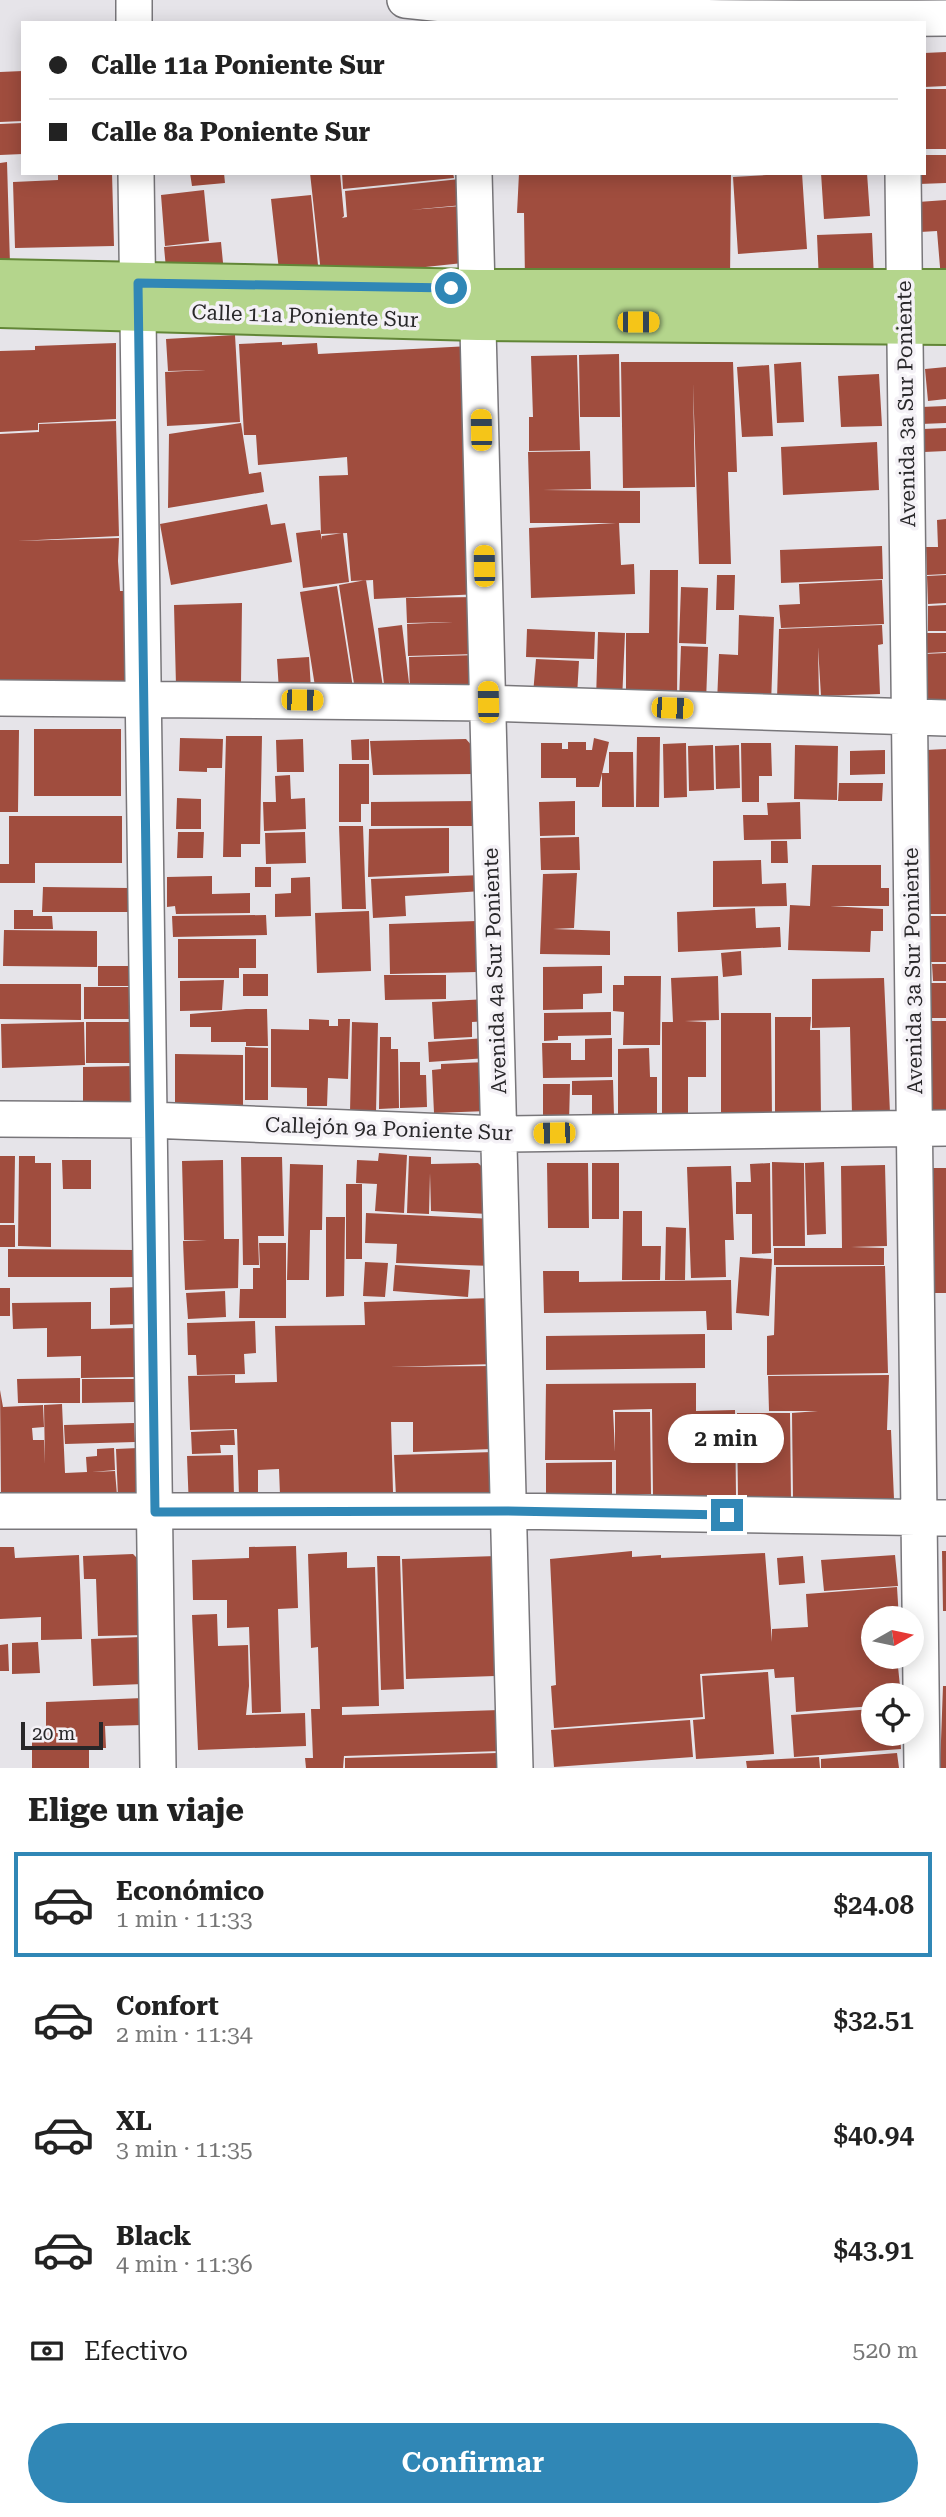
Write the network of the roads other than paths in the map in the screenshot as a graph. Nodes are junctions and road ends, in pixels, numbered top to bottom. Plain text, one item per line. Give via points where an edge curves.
1 (134, 0) edge
2 (405, 0) edge
3 (872, 0) edge
4 (470, 15) edge
5 (946, 18) edge
6 (901, 20) edge
7 (134, 21) edge
8 (136, 175) edge
9 (474, 175) edge
10 (903, 175) edge
11 (0, 279) edge
12 (946, 289) edge
13 (138, 296) junction
14 (478, 305) junction
15 (905, 306) junction
16 (0, 308) edge
17 (946, 325) edge
18 (0, 698) edge
19 (144, 698) junction
20 (488, 702) junction
21 (910, 716) junction
22 (946, 718) edge
23 (0, 1119) edge
24 (149, 1120) junction
25 (930, 1128) edge
26 (499, 1134) junction
27 (0, 1511) edge
28 (508, 1511) junction
29 (155, 1512) junction
30 (933, 1518) edge
31 (158, 1768) edge
32 (515, 1768) edge
33 (922, 1768) edge

1 - 7 street
2 - 4 street
3 - 6 street
4 - 6 street
5 - 6 street
8 - 13 street
9 - 14 street, Avenida 4a Sur Poniente
10 - 15 street, Avenida 3a Sur Poniente
11 - 13 main road, Calle 11a Poniente Sur
12 - 15 main road, Calle 11a Poniente Sur
13 - 14 main road, Calle 11a Poniente Sur
13 - 16 main road, Calle 11a Poniente Sur
13 - 19 street
14 - 15 main road, Calle 11a Poniente Sur
14 - 20 street, Avenida 4a Sur Poniente
15 - 17 main road, Calle 11a Poniente Sur
15 - 21 street, Avenida 3a Sur Poniente
18 - 19 street
19 - 20 street
19 - 24 street
20 - 21 street
20 - 26 street, Avenida 4a Sur Poniente
21 - 22 street
21 - 25 street, Avenida 3a Sur Poniente
23 - 24 street, Callejón 9a Poniente Sur
24 - 26 street, Callejón 9a Poniente Sur
24 - 29 street
25 - 26 street, Callejón 9a Poniente Sur
25 - 30 street, Avenida 3a Sur Poniente
26 - 28 street, Avenida 4a Sur Poniente
27 - 29 street
28 - 29 street
28 - 30 street
28 - 32 street, Avenida 4a Sur Poniente
29 - 31 street
30 - 33 street, Avenida 3a Sur Poniente

